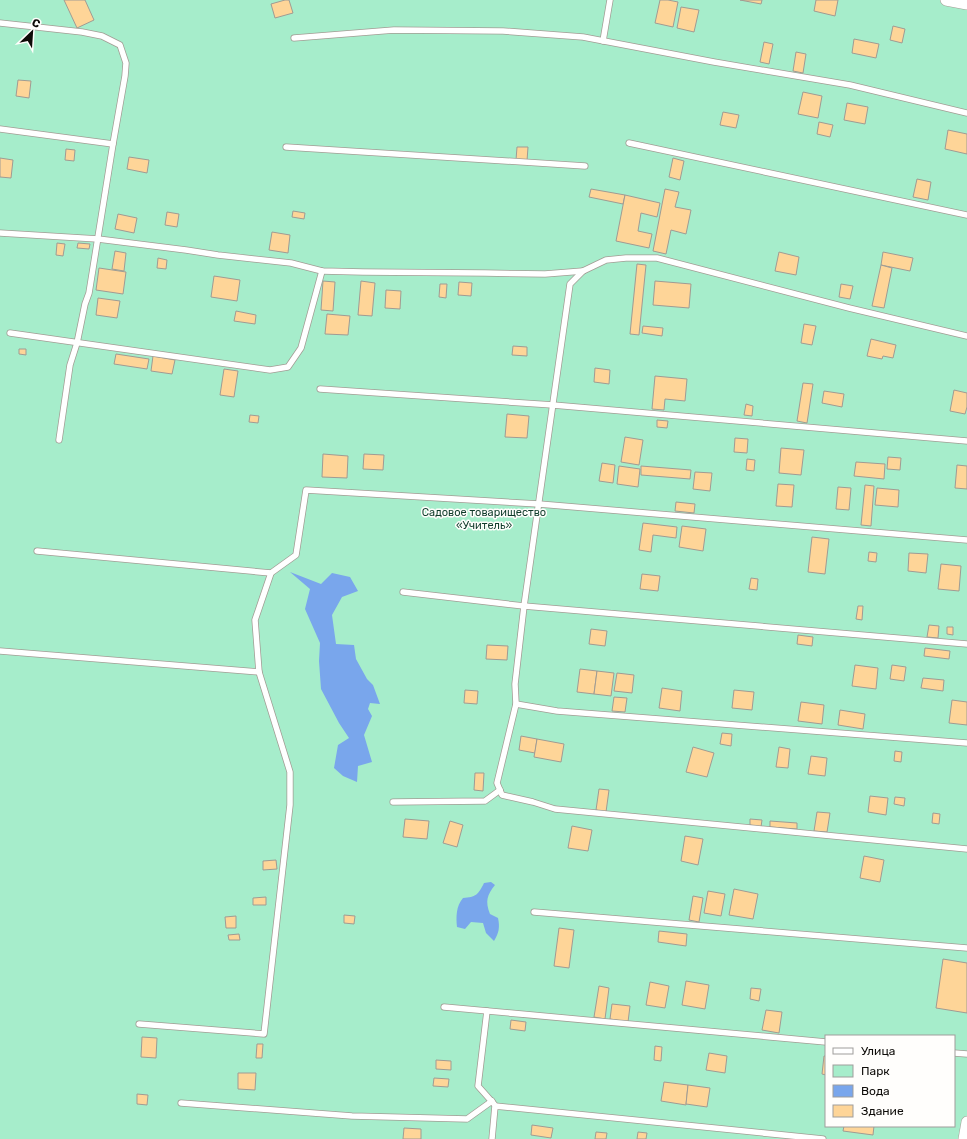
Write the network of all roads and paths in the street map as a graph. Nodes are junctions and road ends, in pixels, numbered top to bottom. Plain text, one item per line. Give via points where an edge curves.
1 (610, 0) edge
2 (946, 0) edge
3 (967, 4) edge
4 (0, 23) edge
5 (294, 38) dead end
6 (603, 41) junction
7 (967, 113) edge
8 (0, 129) edge
9 (629, 143) dead end
10 (113, 144) junction
11 (286, 147) dead end
12 (585, 166) dead end
13 (967, 215) edge
14 (0, 233) edge
15 (98, 239) junction
16 (322, 271) junction
17 (583, 271) junction
18 (10, 333) dead end
19 (967, 336) edge
20 (77, 343) junction
21 (320, 389) dead end
22 (553, 405) junction
23 (59, 440) dead end
24 (967, 441) edge
25 (539, 504) junction
26 (967, 540) edge
27 (36, 552) dead end
28 (271, 573) junction
29 (403, 592) dead end
30 (524, 606) junction
31 (967, 644) edge
32 (0, 651) edge
33 (259, 672) junction
34 (516, 704) junction
35 (967, 743) edge
36 (500, 790) junction
37 (393, 802) dead end
38 (967, 849) edge
39 (534, 912) dead end
40 (967, 948) edge
41 (444, 1008) dead end
42 (487, 1011) junction
43 (139, 1024) dead end
44 (825, 1042) edge
45 (955, 1053) edge
46 (967, 1054) edge
47 (181, 1103) dead end
48 (494, 1104) junction
49 (967, 1122) edge
50 (492, 1139) edge
51 (823, 1139) edge
52 (964, 1139) edge

1 - 6 lane
2 - 3 street
4 - 10 lane via 82,32 102,36 120,45 126,63
5 - 6 lane via 394,30 488,30 583,37
6 - 7 lane via 850,85
8 - 10 lane
9 - 13 lane
10 - 15 lane
11 - 12 lane
14 - 15 lane
15 - 16 lane via 291,263
15 - 20 lane
16 - 17 lane via 545,274
16 - 20 lane via 301,348 288,367 270,370
17 - 19 lane via 606,260 657,258
17 - 22 lane via 570,284
18 - 20 lane
20 - 23 lane via 70,365
21 - 22 lane
22 - 24 lane
22 - 25 lane
25 - 26 lane
25 - 28 lane via 306,490 296,555
25 - 30 lane
27 - 28 lane
28 - 33 lane via 255,620
29 - 30 lane
30 - 31 lane
30 - 34 lane via 515,684
32 - 33 lane
33 - 43 lane via 290,772 290,805 264,1034
34 - 35 lane via 557,711
34 - 36 lane via 497,783
36 - 37 lane via 485,801
36 - 38 lane via 502,795 554,809
39 - 40 lane
41 - 42 lane
42 - 44 lane
42 - 48 lane via 478,1086
45 - 46 lane
47 - 48 lane via 352,1116 467,1119
48 - 50 lane
48 - 51 lane
49 - 52 street

